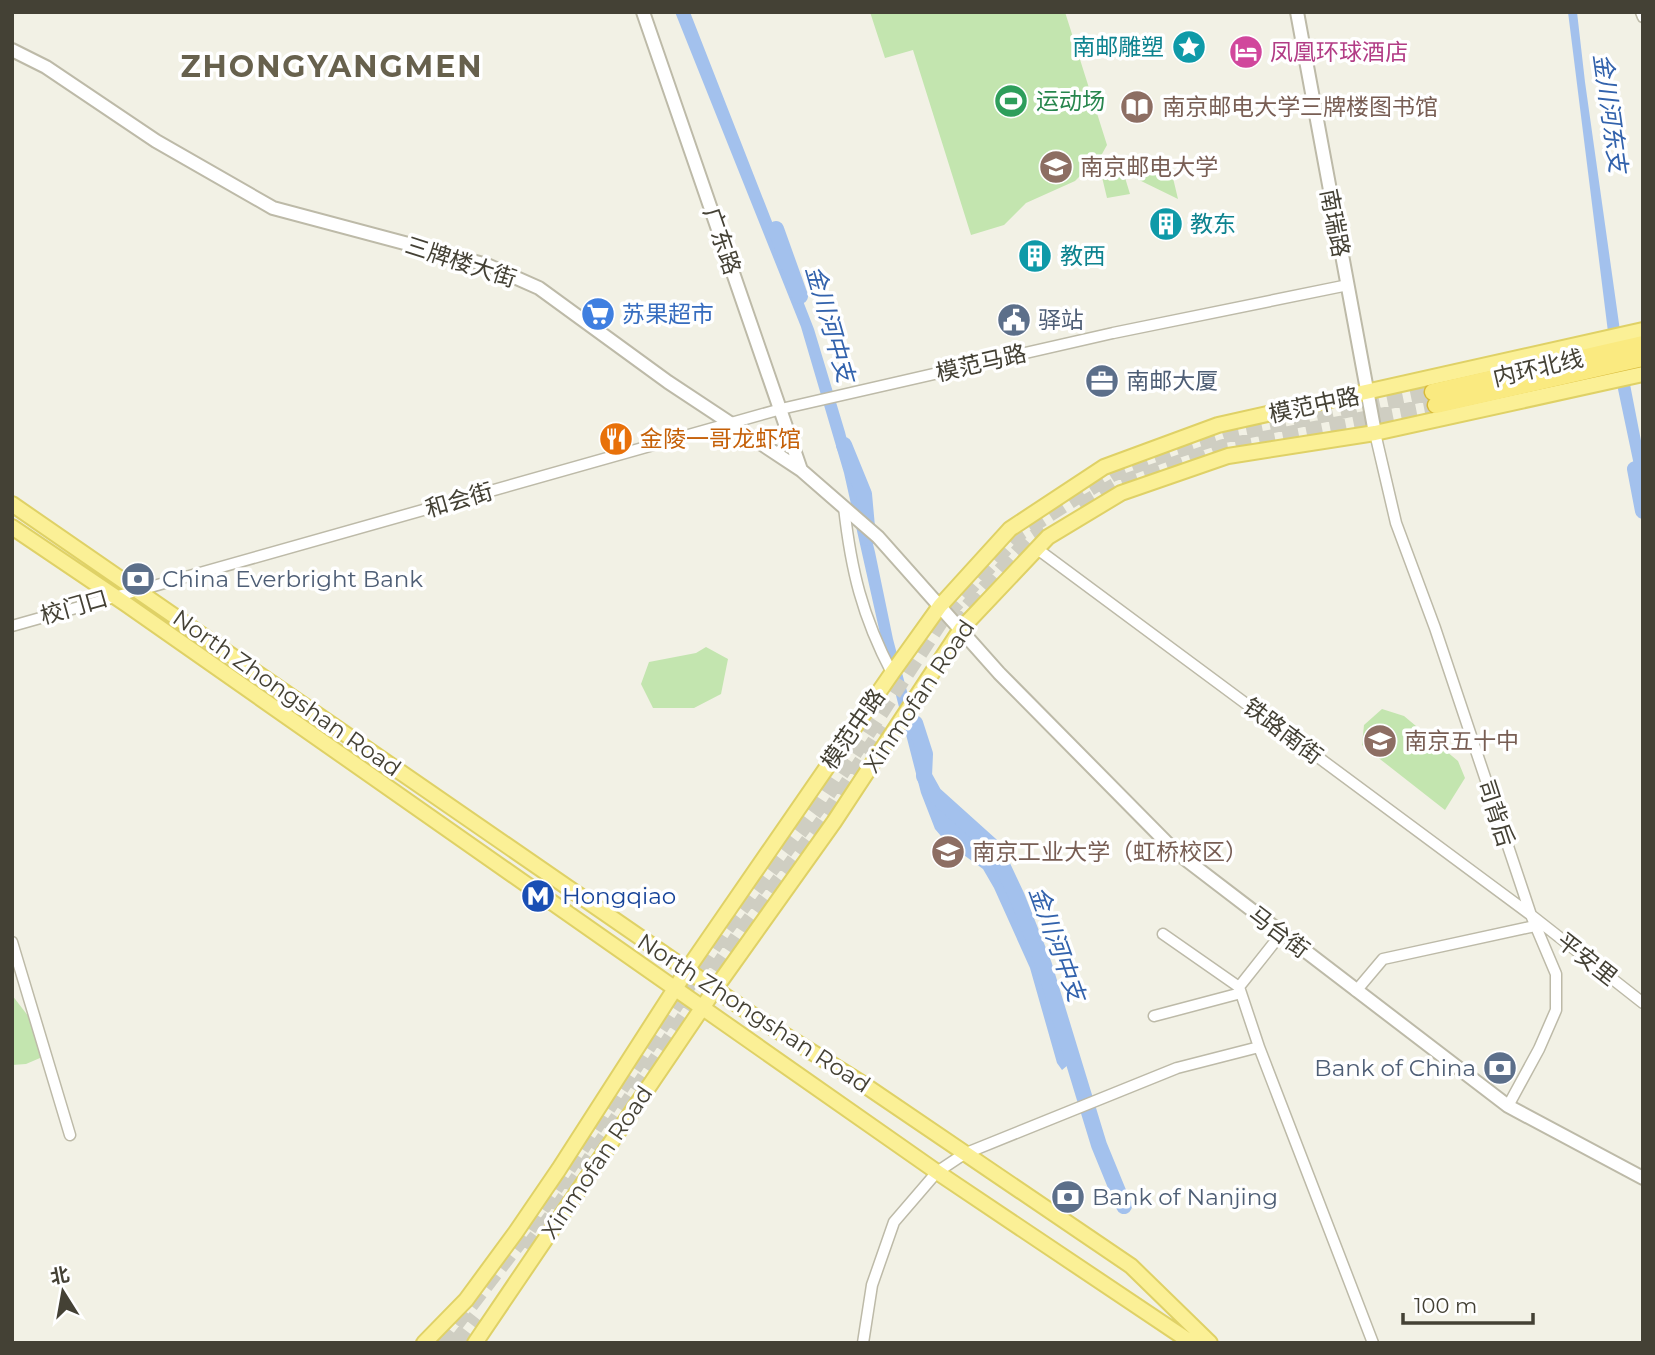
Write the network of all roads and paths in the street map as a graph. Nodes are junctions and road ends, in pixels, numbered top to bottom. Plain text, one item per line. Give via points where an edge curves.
1 (643, 12) edge
2 (1297, 12) edge
3 (12, 50) edge
4 (1348, 285) junction
5 (1643, 330) edge
6 (1643, 344) edge
7 (1643, 358) edge
8 (1643, 374) edge
9 (1590, 378) junction
10 (1368, 393) junction
11 (781, 409) junction
12 (732, 424) junction
13 (1375, 433) junction
14 (801, 470) junction
15 (12, 504) edge
16 (844, 508) junction
17 (12, 527) edge
18 (1036, 548) junction
19 (136, 589) junction
20 (114, 596) junction
21 (940, 606) junction
22 (12, 626) edge
23 (961, 629) junction
24 (892, 673) junction
25 (1531, 915) junction
26 (1535, 926) junction
27 (1163, 934) dead end
28 (1282, 934) junction
29 (12, 942) edge
30 (687, 970) junction
31 (676, 988) junction
32 (715, 989) junction
33 (1240, 990) junction
34 (1356, 991) junction
35 (1643, 1003) edge
36 (703, 1007) junction
37 (1154, 1016) dead end
38 (1259, 1047) junction
39 (1508, 1106) junction
40 (71, 1135) dead end
41 (964, 1154) junction
42 (937, 1172) junction
43 (1643, 1178) edge
44 (424, 1343) edge
45 (475, 1343) edge
46 (863, 1343) edge
47 (1192, 1343) edge
48 (1210, 1343) edge
49 (1373, 1343) edge

1 - 11 street, 广东路
2 - 4 street, 南瑞路
3 - 12 street, 三牌楼大街 via 273,208 488,265 539,288
4 - 10 street, 南瑞路
4 - 11 street, 模范马路
5 - 10 main road, 模范中路
6 - 9 highway, 内环北线 via 1434,398
7 - 9 highway, 内环北线
8 - 9 main road, Xinmofan Road
9 - 13 main road, Xinmofan Road
10 - 13 street, 南瑞路
10 - 21 main road, 模范中路 via 1218,425 1104,467 1010,529
11 - 12 street, 和会街
11 - 14 street, 广东路
12 - 14 street, 三牌楼大街
12 - 19 street, 和会街
13 - 18 main road, Xinmofan Road via 1228,456 1121,493 1061,527
13 - 25 street, 司背后 via 1395,523
14 - 16 street, 三牌楼大街
15 - 19 main road, North Zhongshan Road
16 - 21 street, 三牌楼大街 via 878,537
16 - 24 street via 858,594
17 - 20 main road, North Zhongshan Road
18 - 23 main road, Xinmofan Road
18 - 25 street, 铁路南街
19 - 20 street, 校门口
19 - 30 main road, North Zhongshan Road
20 - 22 street, 校门口
20 - 31 main road, North Zhongshan Road
21 - 23 street, 三牌楼大街
21 - 24 main road, 模范中路
23 - 28 street, 马台街 via 1176,852
23 - 32 main road, Xinmofan Road via 834,822
24 - 30 main road, 模范中路
25 - 26 street, 司背后
25 - 35 street, 平安里
26 - 34 street via 1383,959
26 - 39 street, 司背后 via 1556,974 1556,1010
27 - 33 street
28 - 33 street
28 - 34 street, 马台街
29 - 40 street
30 - 31 main road, 模范中路
30 - 32 main road, North Zhongshan Road
31 - 36 main road, North Zhongshan Road
31 - 44 main road, 模范中路 via 516,1232 466,1300
32 - 36 main road, Xinmofan Road
32 - 41 main road, North Zhongshan Road
33 - 37 street
33 - 38 street
34 - 39 street, 马台街
36 - 42 main road, North Zhongshan Road
36 - 45 main road, Xinmofan Road
38 - 41 street via 1177,1068
38 - 49 street
39 - 43 street, 马台街
41 - 42 street
41 - 48 main road, North Zhongshan Road via 1131,1266
42 - 46 street via 894,1222 872,1285
42 - 47 main road, North Zhongshan Road

